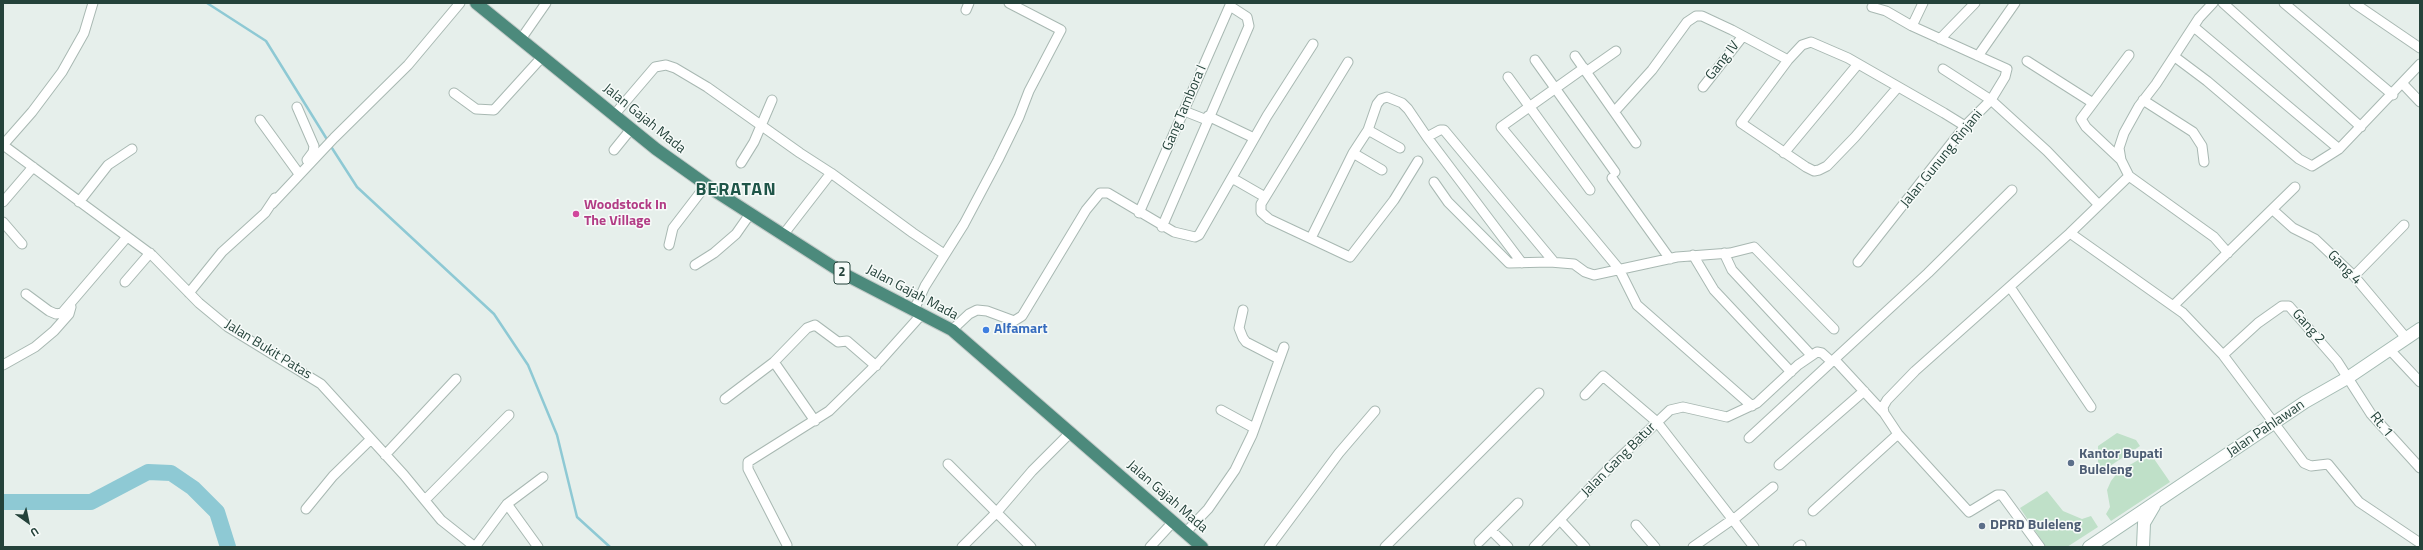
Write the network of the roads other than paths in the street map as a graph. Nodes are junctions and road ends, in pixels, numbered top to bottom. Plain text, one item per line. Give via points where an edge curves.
1 (93, 3) edge
2 (460, 3) edge
3 (476, 3) edge
4 (546, 3) edge
5 (1009, 3) edge
6 (1923, 3) edge
7 (1974, 3) edge
8 (2015, 3) edge
9 (2213, 3) edge
10 (2223, 3) edge
11 (2284, 3) edge
12 (2354, 3) edge
13 (1230, 5) edge
14 (1872, 7) dead end
15 (1888, 7) edge
16 (1912, 26) junction
17 (2194, 28) junction
18 (1743, 36) junction
19 (521, 39) junction
20 (1940, 39) junction
21 (1313, 44) dead end
22 (2420, 48) edge
23 (1616, 51) dead end
24 (2129, 55) dead end
25 (542, 56) junction
26 (1575, 56) dead end
27 (1978, 56) junction
28 (2175, 57) junction
29 (1535, 60) dead end
30 (1788, 60) junction
31 (2028, 61) dead end
32 (1348, 62) dead end
33 (1858, 64) junction
34 (2420, 64) edge
35 (1585, 70) junction
36 (1943, 70) dead end
37 (1508, 77) dead end
38 (2402, 83) junction
39 (1703, 87) dead end
40 (1898, 87) junction
41 (1555, 88) junction
42 (454, 93) dead end
43 (2392, 95) junction
44 (772, 100) dead end
45 (1991, 100) junction
46 (2143, 100) junction
47 (2420, 102) edge
48 (2093, 103) junction
49 (1530, 106) junction
50 (297, 107) dead end
51 (1184, 111) junction
52 (1615, 112) junction
53 (614, 115) junction
54 (1207, 118) junction
55 (260, 120) dead end
56 (761, 124) junction
57 (1965, 126) junction
58 (2362, 127) junction
59 (631, 129) junction
60 (1368, 130) junction
61 (1427, 137) junction
62 (1254, 138) junction
63 (1636, 143) dead end
64 (3, 145) edge
65 (1400, 148) dead end
66 (132, 149) dead end
67 (2339, 149) junction
68 (614, 150) dead end
69 (1353, 153) junction
70 (1784, 153) junction
71 (2120, 160) junction
72 (1418, 161) dead end
73 (2204, 162) dead end
74 (741, 163) dead end
75 (33, 167) junction
76 (1382, 170) dead end
77 (296, 171) junction
78 (831, 173) junction
79 (2129, 176) junction
80 (1232, 178) junction
81 (1434, 182) dead end
82 (706, 185) junction
83 (2295, 187) dead end
84 (1590, 190) dead end
85 (2012, 190) dead end
86 (1265, 197) junction
87 (3, 202) edge
88 (79, 202) junction
89 (272, 204) junction
90 (2098, 204) junction
91 (2273, 210) junction
92 (1139, 213) junction
93 (750, 214) junction
94 (3, 222) edge
95 (2404, 225) dead end
96 (1162, 227) junction
97 (2070, 233) junction
98 (783, 235) junction
99 (128, 236) junction
100 (1312, 238) junction
101 (22, 244) dead end
102 (668, 244) dead end
103 (150, 253) junction
104 (2228, 253) junction
105 (944, 254) junction
106 (1724, 254) junction
107 (1692, 255) junction
108 (1670, 258) junction
109 (1554, 262) junction
110 (1858, 262) dead end
111 (1522, 263) junction
112 (695, 265) dead end
113 (1619, 269) junction
114 (2354, 276) junction
115 (125, 282) dead end
116 (2010, 287) junction
117 (189, 293) junction
118 (26, 294) dead end
119 (71, 304) junction
120 (2174, 305) junction
121 (1243, 310) dead end
122 (918, 312) junction
123 (1834, 329) dead end
124 (952, 330) junction
125 (2420, 330) edge
126 (2406, 338) junction
127 (1284, 347) dead end
128 (2390, 350) junction
129 (1811, 355) junction
130 (2223, 355) junction
131 (1279, 359) junction
132 (1833, 361) junction
133 (774, 362) junction
134 (3, 365) edge
135 (876, 366) junction
136 (1791, 372) junction
137 (2349, 377) junction
138 (456, 379) dead end
139 (2420, 382) edge
140 (1864, 391) junction
141 (1539, 393) dead end
142 (1584, 395) dead end
143 (725, 399) dead end
144 (1752, 406) junction
145 (2091, 407) dead end
146 (1220, 410) dead end
147 (1375, 411) dead end
148 (1884, 413) junction
149 (509, 415) dead end
150 (814, 421) junction
151 (1657, 422) junction
152 (2275, 423) junction
153 (1254, 428) junction
154 (1070, 433) junction
155 (1898, 434) junction
156 (1750, 438) dead end
157 (371, 439) junction
158 (385, 455) junction
159 (948, 464) dead end
160 (1779, 465) dead end
161 (2420, 468) edge
162 (543, 477) dead end
163 (1774, 488) dead end
164 (2160, 499) junction
165 (424, 500) junction
166 (1518, 503) dead end
167 (507, 504) junction
168 (306, 509) dead end
169 (1813, 511) dead end
170 (997, 512) junction
171 (1560, 520) junction
172 (1733, 520) junction
173 (1172, 523) junction
174 (1636, 525) dead end
175 (1491, 530) junction
176 (1185, 534) junction
177 (1479, 542) dead end
178 (2420, 543) edge
179 (787, 545) dead end
180 (475, 547) edge
181 (538, 547) edge
182 (962, 547) edge
183 (1031, 547) edge
184 (1150, 547) edge
185 (1202, 547) edge
186 (1269, 547) edge
187 (1385, 547) edge
188 (1508, 547) edge
189 (1534, 547) edge
190 (1585, 547) edge
191 (1655, 547) edge
192 (1693, 547) edge
193 (1754, 547) edge
194 (2040, 547) edge
195 (2089, 547) edge
196 (2143, 547) edge

1 - 64 street via 84,33 62,72
2 - 89 street via 408,65
3 - 19 highway, Jalan Gajah Mada / 2
4 - 19 street
5 - 105 street via 1061,30 1029,91 998,160 964,224
6 - 16 street
7 - 20 street
8 - 27 street
9 - 17 street via 2199,18
10 - 58 street
11 - 43 street
12 - 22 street
13 - 51 street, Gang Tambora I
13 - 54 street via 1247,17 1249,26
14 - 15 street
15 - 16 street
16 - 20 street
17 - 28 street
17 - 67 street
18 - 30 street
18 - 39 street, Gang IV
18 - 52 street via 1702,16 1691,19 1652,70
19 - 25 highway, Jalan Gajah Mada / 2
20 - 27 street
21 - 62 street
23 - 35 street
24 - 48 street
25 - 42 street via 494,110 476,109
25 - 53 highway, Jalan Gajah Mada / 2
26 - 35 street
27 - 45 street via 2007,69
28 - 46 street
28 - 67 street via 2308,165 2315,166
29 - 41 street
30 - 33 street via 1802,45 1811,42 1833,50
30 - 70 street via 1741,123
31 - 48 street
32 - 86 street
33 - 40 street
33 - 70 street
34 - 38 street
35 - 41 street
35 - 52 street
36 - 45 street, Jalan Gunung Rinjani
37 - 49 street
38 - 43 street
38 - 47 street
40 - 57 street
40 - 70 street via 1824,168 1814,171
41 - 49 street
41 - 108 street
43 - 58 street
44 - 56 street
45 - 57 street, Jalan Gunung Rinjani
45 - 90 street via 2047,151
46 - 71 street via 2120,140
46 - 73 street via 2193,132 2202,146
48 - 71 street via 2082,116 2082,123
49 - 84 street
49 - 113 street via 1501,127
50 - 77 street via 314,148
51 - 54 street
51 - 92 street, Gang Tambora I
52 - 63 street
53 - 56 street via 652,70 660,65 666,65 697,80
53 - 59 highway, Jalan Gajah Mada / 2
54 - 62 street
54 - 96 street
55 - 77 street
56 - 74 street
56 - 78 street
57 - 110 street, Jalan Gunung Rinjani
58 - 67 street
59 - 68 street
59 - 82 highway, Jalan Gajah Mada / 2
60 - 61 street via 1377,104 1386,97 1408,108
60 - 65 street
60 - 69 street
61 - 109 street via 1444,130
61 - 111 street
62 - 80 street
64 - 75 street, Jalan Bukit Patas
66 - 88 street via 108,165
69 - 76 street
69 - 100 street
71 - 79 street
72 - 100 street via 1394,200 1350,257
75 - 87 street
75 - 88 street, Jalan Bukit Patas
77 - 89 street via 278,191
78 - 98 street
78 - 105 street
79 - 90 street
79 - 104 street via 2214,237
80 - 86 street
80 - 96 street via 1199,235 1184,236
81 - 111 street via 1448,202 1508,263
82 - 93 highway, Jalan Gajah Mada / 2
82 - 102 street via 673,228
83 - 91 street
85 - 132 street
86 - 100 street via 1260,208 1264,215
88 - 99 street, Jalan Bukit Patas
89 - 117 street via 265,214 222,252
90 - 97 street
91 - 104 street
91 - 114 street, Gang 4 via 2293,228 2315,239
92 - 96 street
92 - 124 street via 1108,193 1098,194 1022,316 1011,321 987,311 977,310
93 - 98 highway, Jalan Gajah Mada / 2
93 - 112 street via 736,234
94 - 101 street
95 - 114 street
97 - 116 street
97 - 120 street
98 - 122 highway, Jalan Gajah Mada / 2 via 846,275
99 - 103 street, Jalan Bukit Patas
99 - 119 street
103 - 115 street
103 - 117 street, Jalan Bukit Patas
104 - 120 street
105 - 122 street
106 - 107 street
106 - 123 street via 1756,248
106 - 129 street via 1732,270
107 - 108 street
107 - 136 street via 1719,296
108 - 113 street
109 - 111 street
109 - 113 street via 1574,264 1594,275
113 - 144 street via 1637,305
114 - 126 street, Gang 4
116 - 145 street
116 - 148 street via 1915,371 1887,400
117 - 157 street, Jalan Bukit Patas via 248,341 321,384
118 - 119 street via 56,314 62,313
119 - 134 street via 69,314 54,331
120 - 130 street
121 - 131 street via 1239,328 1243,338
122 - 124 highway, Jalan Gajah Mada / 2
122 - 135 street
124 - 154 highway, Jalan Gajah Mada / 2
125 - 126 main road, Jalan Pahlawan
126 - 128 main road, Jalan Pahlawan
127 - 131 street
128 - 137 main road, Jalan Pahlawan
128 - 139 street
129 - 132 street via 1822,353
129 - 136 street
130 - 137 street, Gang 2 via 2258,323 2286,304 2300,316
130 - 152 street
131 - 153 street
132 - 140 street
132 - 156 street
133 - 135 street via 807,328 815,325 838,342 847,341
133 - 143 street
133 - 150 street
135 - 150 street via 829,411
136 - 144 street
137 - 152 main road, Jalan Pahlawan
137 - 161 street, Rt. 1 via 2371,414
138 - 158 street
140 - 148 street
140 - 160 street
141 - 187 street
142 - 151 street via 1603,376
144 - 151 street, Jalan Gang Batur via 1727,417 1683,407 1673,408
146 - 153 street
147 - 186 street via 1339,452
148 - 155 street
149 - 165 street
150 - 179 street via 752,459 747,466
151 - 171 street, Jalan Gang Batur
151 - 172 street
152 - 164 main road, Jalan Pahlawan
152 - 178 street via 2304,463 2311,466 2328,464 2359,502
153 - 176 street via 1246,449 1227,483
154 - 170 street via 1032,470
154 - 173 highway, Jalan Gajah Mada / 2
155 - 169 street
155 - 194 street via 1969,512 1997,494 2002,495
157 - 158 street, Jalan Bukit Patas
157 - 168 street via 328,482
158 - 165 street, Jalan Bukit Patas
159 - 170 street
162 - 167 street
163 - 172 street
164 - 195 main road, Jalan Pahlawan
164 - 196 main road via 2144,523
165 - 180 street, Jalan Bukit Patas via 449,528
166 - 175 street
167 - 180 street
167 - 181 street
170 - 182 street
170 - 183 street
171 - 189 street, Jalan Gang Batur
171 - 190 street
172 - 192 street
172 - 193 street
173 - 176 highway, Jalan Gajah Mada / 2
173 - 184 street
174 - 191 street
175 - 177 street
175 - 188 street
176 - 185 highway, Jalan Gajah Mada / 2

